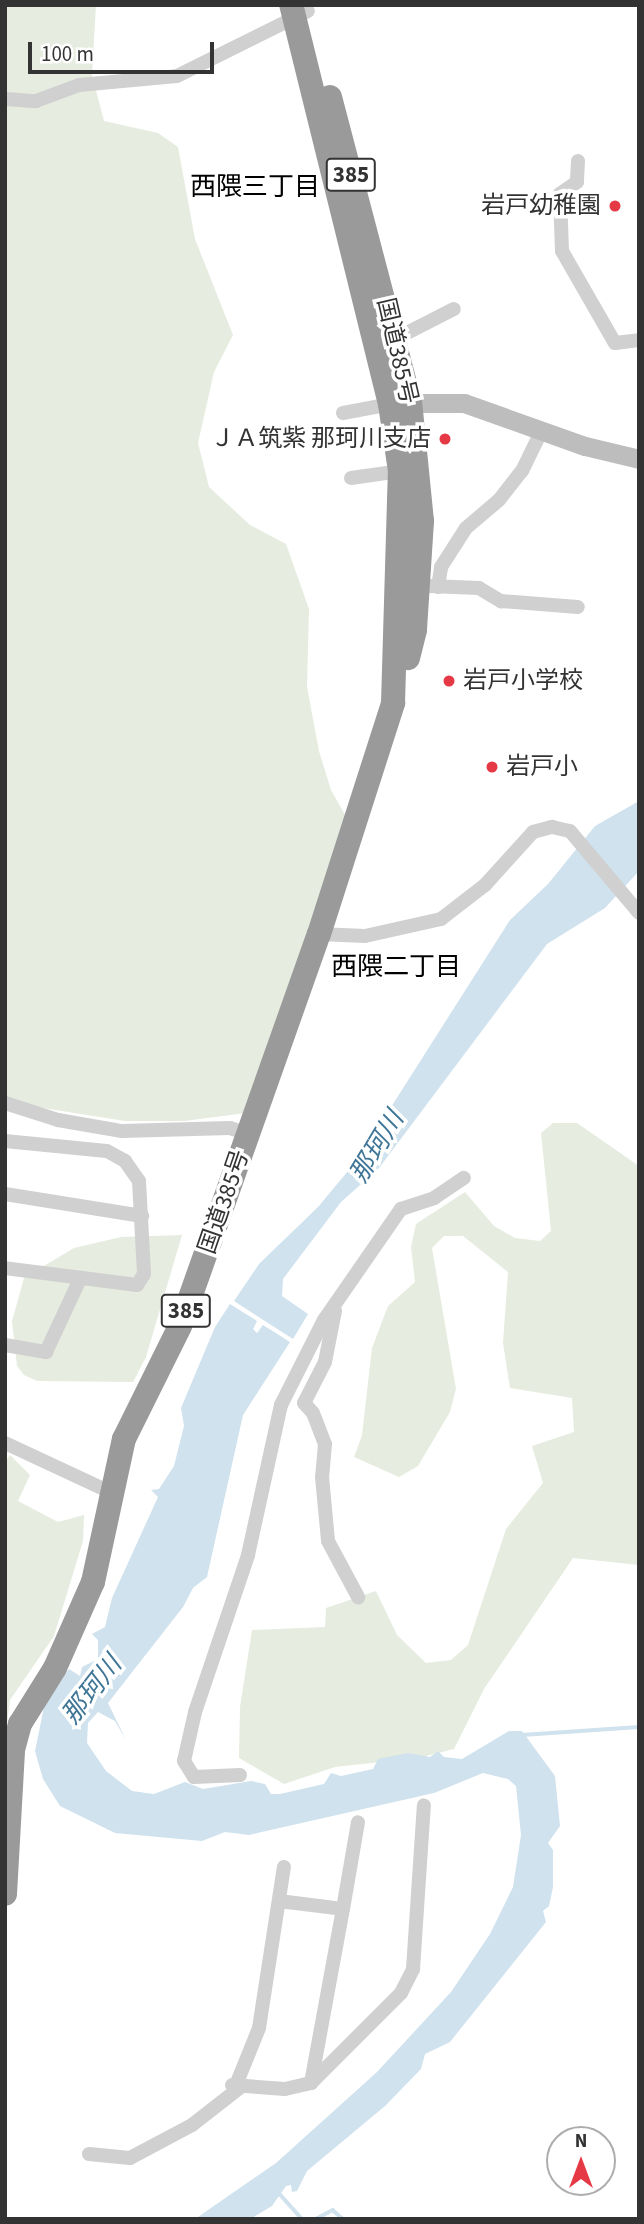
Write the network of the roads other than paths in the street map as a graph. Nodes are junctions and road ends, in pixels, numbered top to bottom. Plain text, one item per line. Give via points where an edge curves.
1 (300, 9) edge
2 (5, 99) edge
3 (578, 161) dead end
4 (454, 309) dead end
5 (395, 339) junction
6 (639, 340) edge
7 (400, 402) junction
8 (343, 413) dead end
9 (542, 430) junction
10 (639, 459) edge
11 (400, 471) junction
12 (351, 478) dead end
13 (419, 586) junction
14 (578, 607) dead end
15 (639, 913) edge
16 (320, 934) junction
17 (5, 1103) edge
18 (248, 1134) junction
19 (5, 1140) edge
20 (464, 1178) dead end
21 (5, 1194) edge
22 (142, 1216) junction
23 (5, 1268) edge
24 (80, 1279) junction
25 (337, 1303) junction
26 (5, 1345) edge
27 (5, 1443) edge
28 (110, 1492) junction
29 (358, 1597) dead end
30 (240, 1774) dead end
31 (424, 1805) dead end
32 (358, 1822) dead end
33 (284, 1867) dead end
34 (5, 1894) edge
35 (279, 1901) junction
36 (343, 1909) junction
37 (311, 2083) junction
38 (237, 2085) junction
39 (89, 2154) dead end

1 - 2 street via 177,76 79,85 36,101
1 - 5 highway, 国道385号 / 385
1 - 7 highway, 国道385号 / 385
3 - 6 street via 578,182 560,194 562,251 615,343
4 - 5 street
5 - 7 highway, 国道385号 / 385
7 - 8 street
7 - 9 street via 464,403
7 - 11 highway, 国道385号 / 385
7 - 13 highway, 国道385号 / 385 via 422,521
9 - 10 street
9 - 13 street via 506,490 466,528 441,567
11 - 12 street
11 - 13 highway, 国道385号 / 385
13 - 14 street via 479,588 501,601
13 - 16 highway, 国道385号 / 385 via 393,703
15 - 16 street via 570,831 552,827 533,832 485,885 441,919 365,936
16 - 18 highway, 国道385号 / 385
17 - 18 street via 58,1120 122,1131 230,1128
18 - 28 highway, 国道385号 / 385 via 180,1326 124,1439
19 - 22 street via 117,1155 139,1181
20 - 25 street via 434,1198 401,1209
21 - 22 street
22 - 24 street via 145,1275 137,1285
23 - 24 street
24 - 26 street via 46,1352
25 - 29 street via 325,1362 304,1403 325,1444 321,1477 328,1541
25 - 30 street via 281,1405 248,1555 195,1712 184,1761 194,1777
27 - 28 street
28 - 34 highway, 国道385号 / 385 via 93,1582 55,1668 20,1724 13,1750
31 - 37 street via 408,1981
32 - 36 street
33 - 35 street
35 - 36 street
35 - 38 street via 259,2028
36 - 37 street
37 - 38 street via 285,2089
38 - 39 street via 192,2125 130,2158

